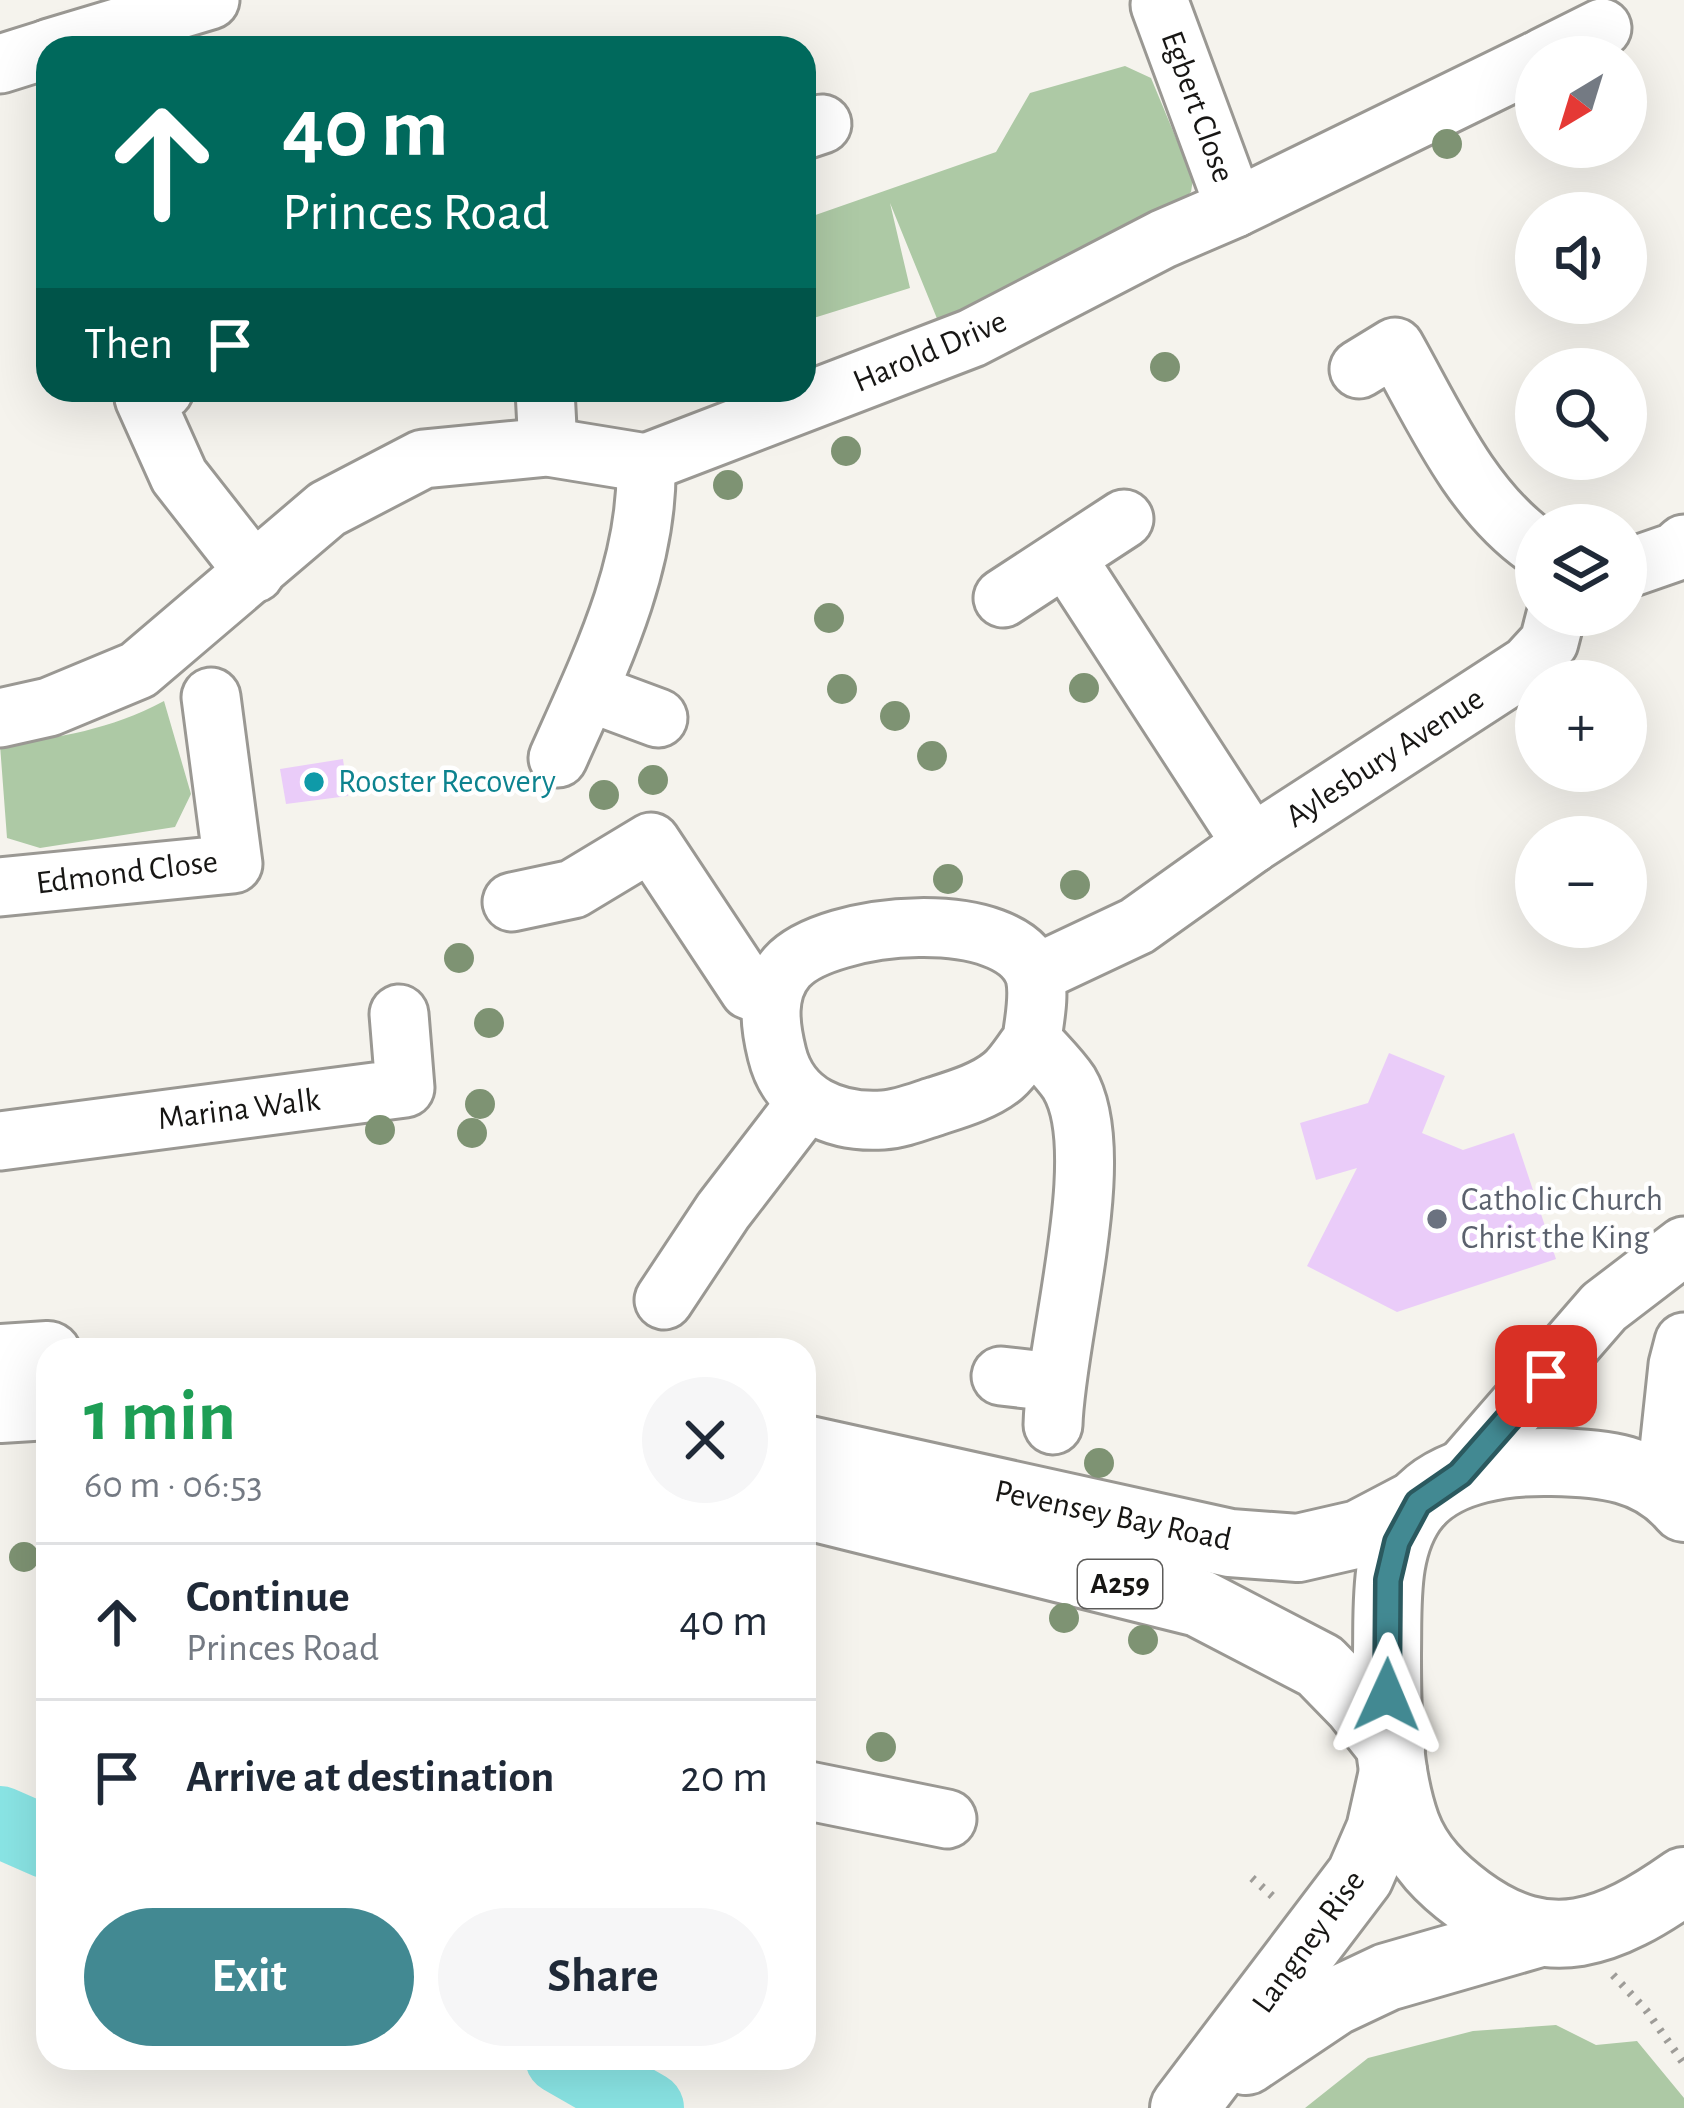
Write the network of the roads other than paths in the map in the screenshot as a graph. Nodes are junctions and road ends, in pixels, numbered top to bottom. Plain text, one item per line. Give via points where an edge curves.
1 (210, 0) edge
2 (1160, 5) dead end
3 (1602, 28) dead end
4 (89, 36) edge
5 (1586, 36) edge
6 (36, 52) edge
7 (0, 64) edge
8 (1515, 71) edge
9 (1235, 208) junction
10 (1359, 369) dead end
11 (816, 398) edge
12 (156, 402) edge
13 (546, 402) edge
14 (805, 402) edge
15 (548, 447) junction
16 (646, 463) junction
17 (1124, 518) dead end
18 (1515, 532) edge
19 (1684, 544) edge
20 (1067, 559) junction
21 (1647, 562) edge
22 (255, 573) junction
23 (1003, 598) dead end
24 (1551, 636) edge
25 (588, 692) junction
26 (212, 697) dead end
27 (0, 718) edge
28 (658, 718) dead end
29 (558, 758) dead end
30 (1252, 844) junction
31 (0, 887) edge
32 (512, 902) dead end
33 (1035, 974) junction
34 (772, 999) junction
35 (399, 1014) dead end
36 (1032, 1040) junction
37 (806, 1103) junction
38 (0, 1141) edge
39 (1684, 1246) edge
40 (664, 1300) dead end
41 (1684, 1342) edge
42 (36, 1355) edge
43 (0, 1358) edge
44 (1036, 1394) dead end
45 (36, 1407) edge
46 (0, 1409) edge
47 (816, 1452) edge
48 (1439, 1488) junction
49 (1679, 1501) edge
50 (816, 1508) edge
51 (1392, 1760) junction
52 (816, 1793) edge
53 (947, 1820) dead end
54 (1684, 1881) edge
55 (1555, 1935) junction
56 (1188, 2102) edge

1 - 4 street
2 - 9 street, Egbert Close
3 - 5 street, Harold Drive
6 - 7 street
8 - 9 street, Harold Drive
9 - 11 street, Harold Drive via 972,338
10 - 18 street via 1395,347 1464,468
12 - 22 street via 179,476
13 - 15 street
14 - 16 street, Harold Drive
15 - 16 street
15 - 22 street via 423,459 327,509
16 - 25 street via 638,554
17 - 20 street
19 - 21 street
20 - 23 street
20 - 30 street, Aylesbury Avenue
22 - 27 street via 138,670
24 - 30 street, Aylesbury Avenue via 1528,665
25 - 28 street
25 - 29 street
26 - 31 street, Edmond Close via 233,864
30 - 33 street, Aylesbury Avenue via 1137,926
32 - 34 street via 573,889 652,842 749,990
33 - 34 street via 1014,947 960,929 921,928 817,946 786,968
33 - 36 street
34 - 37 street via 779,1062
35 - 38 street, Marina Walk via 405,1088
36 - 37 street via 983,1087 886,1120 841,1117
36 - 44 street via 1069,1084 1083,1122 1084,1173 1077,1238
37 - 40 street
39 - 48 street via 1604,1307
41 - 49 street
42 - 43 main road
45 - 46 main road
47 - 48 main road, Pevensey Bay Road / A259 via 1230,1543 1298,1548 1359,1534
48 - 49 main road, Pevensey Bay Road via 1530,1461 1590,1462 1641,1473
48 - 51 main road via 1397,1542 1388,1580
50 - 51 main road, Pevensey Bay Road / A259 via 1199,1603 1320,1666 1357,1704
51 - 55 main road via 1407,1827 1432,1870 1491,1916
51 - 56 main road, Langney Rise via 1380,1830 1360,1876
52 - 53 street
54 - 55 main road, Langney Rise via 1638,1913
55 - 56 main road, Langney Rise via 1387,1976 1334,2002

